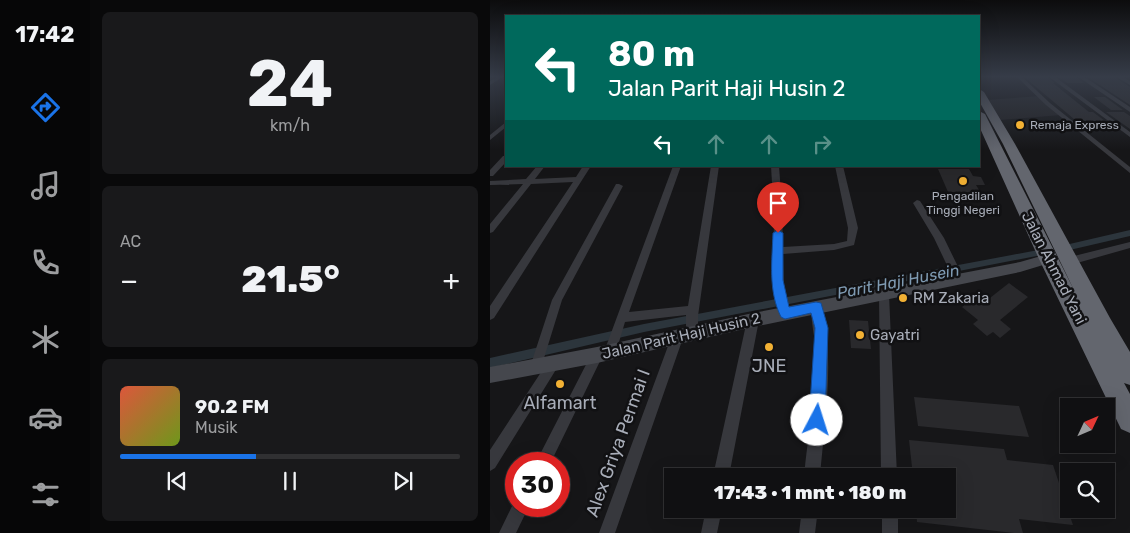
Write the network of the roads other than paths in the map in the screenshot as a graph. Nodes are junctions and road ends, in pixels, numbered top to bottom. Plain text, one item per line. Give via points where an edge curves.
1 (981, 101) edge
2 (1045, 101) edge
3 (1084, 101) edge
4 (1117, 101) edge
5 (1130, 110) edge
6 (986, 118) edge
7 (505, 125) edge
8 (1130, 135) edge
9 (490, 138) edge
10 (505, 159) edge
11 (540, 167) edge
12 (586, 167) edge
13 (676, 167) edge
14 (715, 167) edge
15 (775, 167) edge
16 (839, 167) edge
17 (1130, 171) edge
18 (490, 174) edge
19 (580, 179) junction
20 (530, 181) junction
21 (490, 183) edge
22 (619, 186) dead end
23 (917, 203) dead end
24 (490, 230) edge
25 (1130, 245) edge
26 (778, 250) junction
27 (1055, 256) junction
28 (957, 274) junction
29 (884, 294) junction
30 (783, 305) junction
31 (816, 307) junction
32 (490, 315) edge
33 (621, 318) junction
34 (753, 320) junction
35 (689, 325) junction
36 (609, 346) junction
37 (542, 363) junction
38 (1130, 374) edge
39 (490, 376) edge
40 (1130, 420) edge
41 (549, 452) edge
42 (490, 463) edge
43 (723, 468) edge
44 (813, 468) edge
45 (889, 468) edge
46 (516, 517) edge
47 (712, 518) edge
48 (809, 518) edge
49 (890, 518) edge
50 (508, 533) edge
51 (607, 533) edge
52 (709, 533) edge
53 (808, 533) edge
54 (890, 533) edge

1 - 6 highway, Jalan Ahmad Yani
2 - 17 street
3 - 8 street
4 - 5 street
6 - 27 highway, Jalan Ahmad Yani
7 - 9 street
10 - 18 street
11 - 20 street
12 - 19 street
13 - 33 street
14 - 35 street, Alex Griya Permai I
15 - 26 street
16 - 26 street via 853,228 851,243
19 - 20 street
19 - 32 street
20 - 21 street
20 - 24 street
22 - 37 street via 557,300 544,342
23 - 28 street
25 - 27 street
26 - 30 street via 777,280
27 - 28 street, Jalan Parit Haji Husin 2 via 1020,267
27 - 38 highway, Jalan Ahmad Yani via 1102,325
27 - 40 highway, Jalan Ahmad Yani
28 - 29 street, Jalan Parit Haji Husin 2
29 - 31 street, Jalan Parit Haji Husin 2
29 - 45 street
30 - 31 street, Jalan Parit Haji Husin 2
30 - 34 street, Jalan Parit Haji Husin 2
31 - 44 street via 822,328 822,353
33 - 35 street
33 - 36 street
34 - 35 street, Jalan Parit Haji Husin 2
34 - 43 street
35 - 36 street, Jalan Parit Haji Husin 2
35 - 51 street, Alex Griya Permai I
36 - 37 street, Jalan Parit Haji Husin 2
36 - 41 street
37 - 39 street, Jalan Parit Haji Husin 2
37 - 42 street
46 - 50 street
47 - 52 street
48 - 53 street
49 - 54 street

